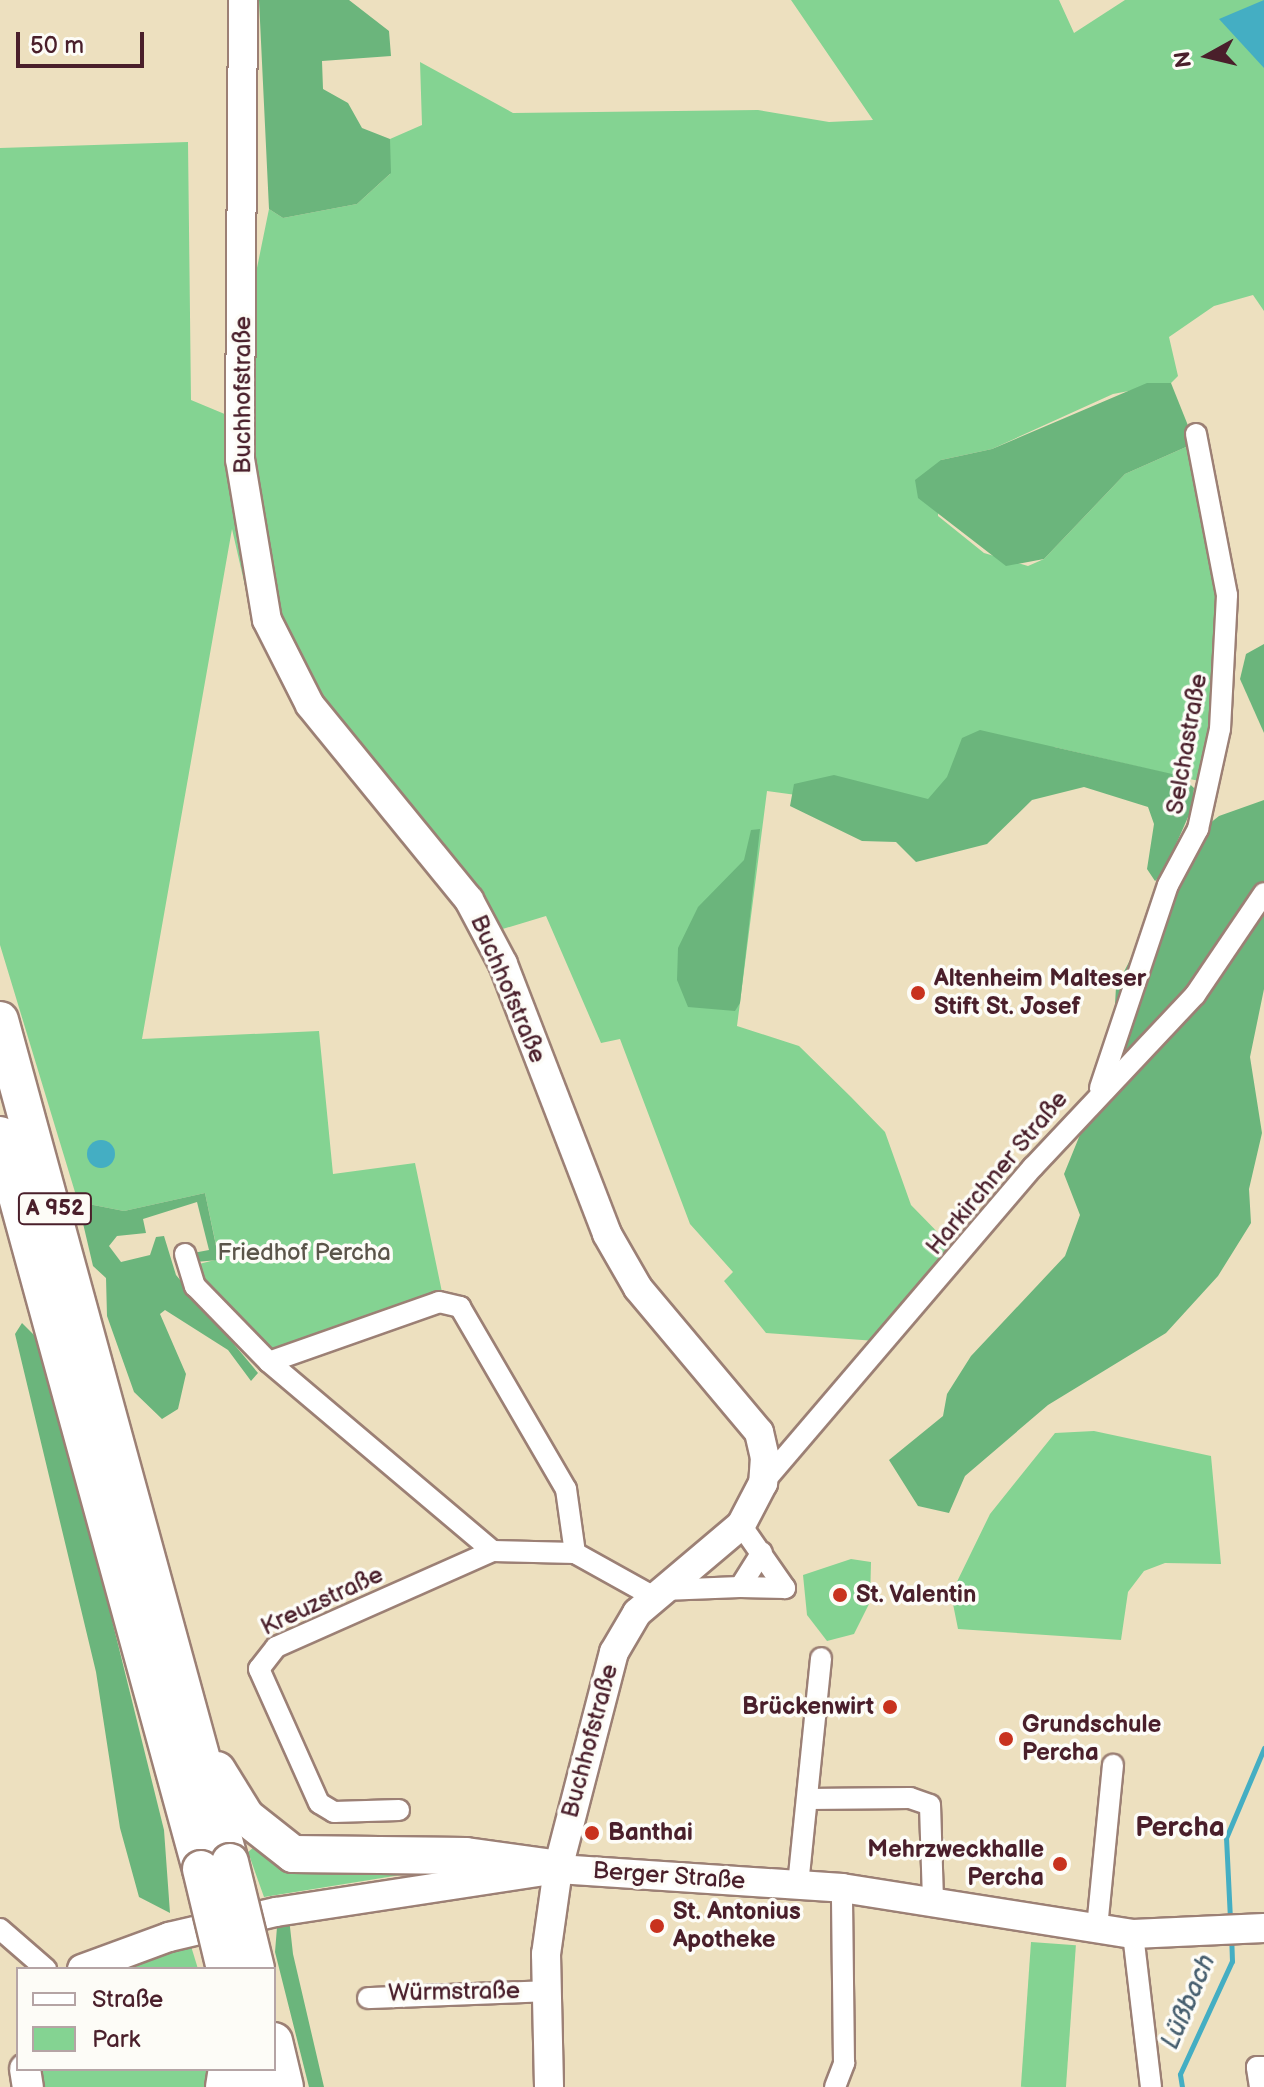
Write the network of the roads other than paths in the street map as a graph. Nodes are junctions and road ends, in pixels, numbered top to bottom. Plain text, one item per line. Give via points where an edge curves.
1 (243, 0) edge
2 (1196, 434) dead end
3 (1264, 893) edge
4 (0, 1020) edge
5 (1098, 1095) junction
6 (0, 1135) edge
7 (185, 1254) dead end
8 (269, 1362) junction
9 (763, 1483) junction
10 (741, 1525) junction
11 (493, 1551) junction
12 (762, 1552) junction
13 (575, 1553) junction
14 (740, 1587) junction
15 (658, 1594) junction
16 (821, 1658) dead end
17 (186, 1690) junction
18 (1113, 1765) dead end
19 (808, 1799) junction
20 (399, 1810) dead end
21 (215, 1866) junction
22 (558, 1869) junction
23 (798, 1885) junction
24 (842, 1888) junction
25 (933, 1903) junction
26 (1097, 1928) junction
27 (1264, 1928) edge
28 (0, 1929) edge
29 (1133, 1934) junction
30 (44, 1967) edge
31 (87, 1967) edge
32 (225, 1967) edge
33 (255, 1967) edge
34 (547, 1991) junction
35 (368, 1998) dead end
36 (276, 2049) edge
37 (1264, 2067) edge
38 (285, 2087) edge
39 (549, 2087) edge
40 (835, 2087) edge
41 (1151, 2087) edge
42 (1260, 2087) edge

1 - 9 main road, Buchhofstraße via 240,459 267,620 310,705 433,850 481,922 607,1234 638,1288 759,1432
2 - 5 street, Selchastraße via 1227,595 1220,729 1198,829 1168,885
3 - 5 street, Harkirchner Straße via 1195,995
4 - 17 highway, A 952
5 - 9 street, Harkirchner Straße
6 - 21 highway, A 952
7 - 8 street via 195,1286
8 - 11 street
8 - 13 street via 439,1302 460,1307 566,1489
9 - 10 main road, Buchhofstraße
10 - 12 street
10 - 15 main road, Buchhofstraße
11 - 13 street, Kreuzstraße
11 - 20 street, Kreuzstraße via 276,1647 259,1669 319,1803 334,1812
12 - 14 street
12 - 14 street via 785,1588
13 - 15 street, Kreuzstraße
14 - 15 street
15 - 22 main road, Buchhofstraße via 614,1652
16 - 19 street
17 - 21 highway, A 952
17 - 22 highway via 227,1790 270,1840 293,1854 466,1856
18 - 26 street
19 - 23 street
19 - 25 street via 910,1798 930,1805
21 - 32 highway, A 952, bridge
21 - 33 highway, A 952, bridge
22 - 23 main road, Berger Straße
22 - 31 main road, Berger Straße via 276,1912 169,1937
22 - 34 main road, Würmstraße
23 - 24 main road, Berger Straße
24 - 25 main road, Berger Straße
24 - 40 street via 844,2063
25 - 26 main road, Berger Straße
26 - 29 main road, Berger Straße
27 - 29 main road, Berger Straße
28 - 30 street
29 - 41 street
34 - 35 street, Würmstraße via 367,1993
34 - 39 main road, Würmstraße
36 - 38 highway
37 - 42 street via 1257,2067

